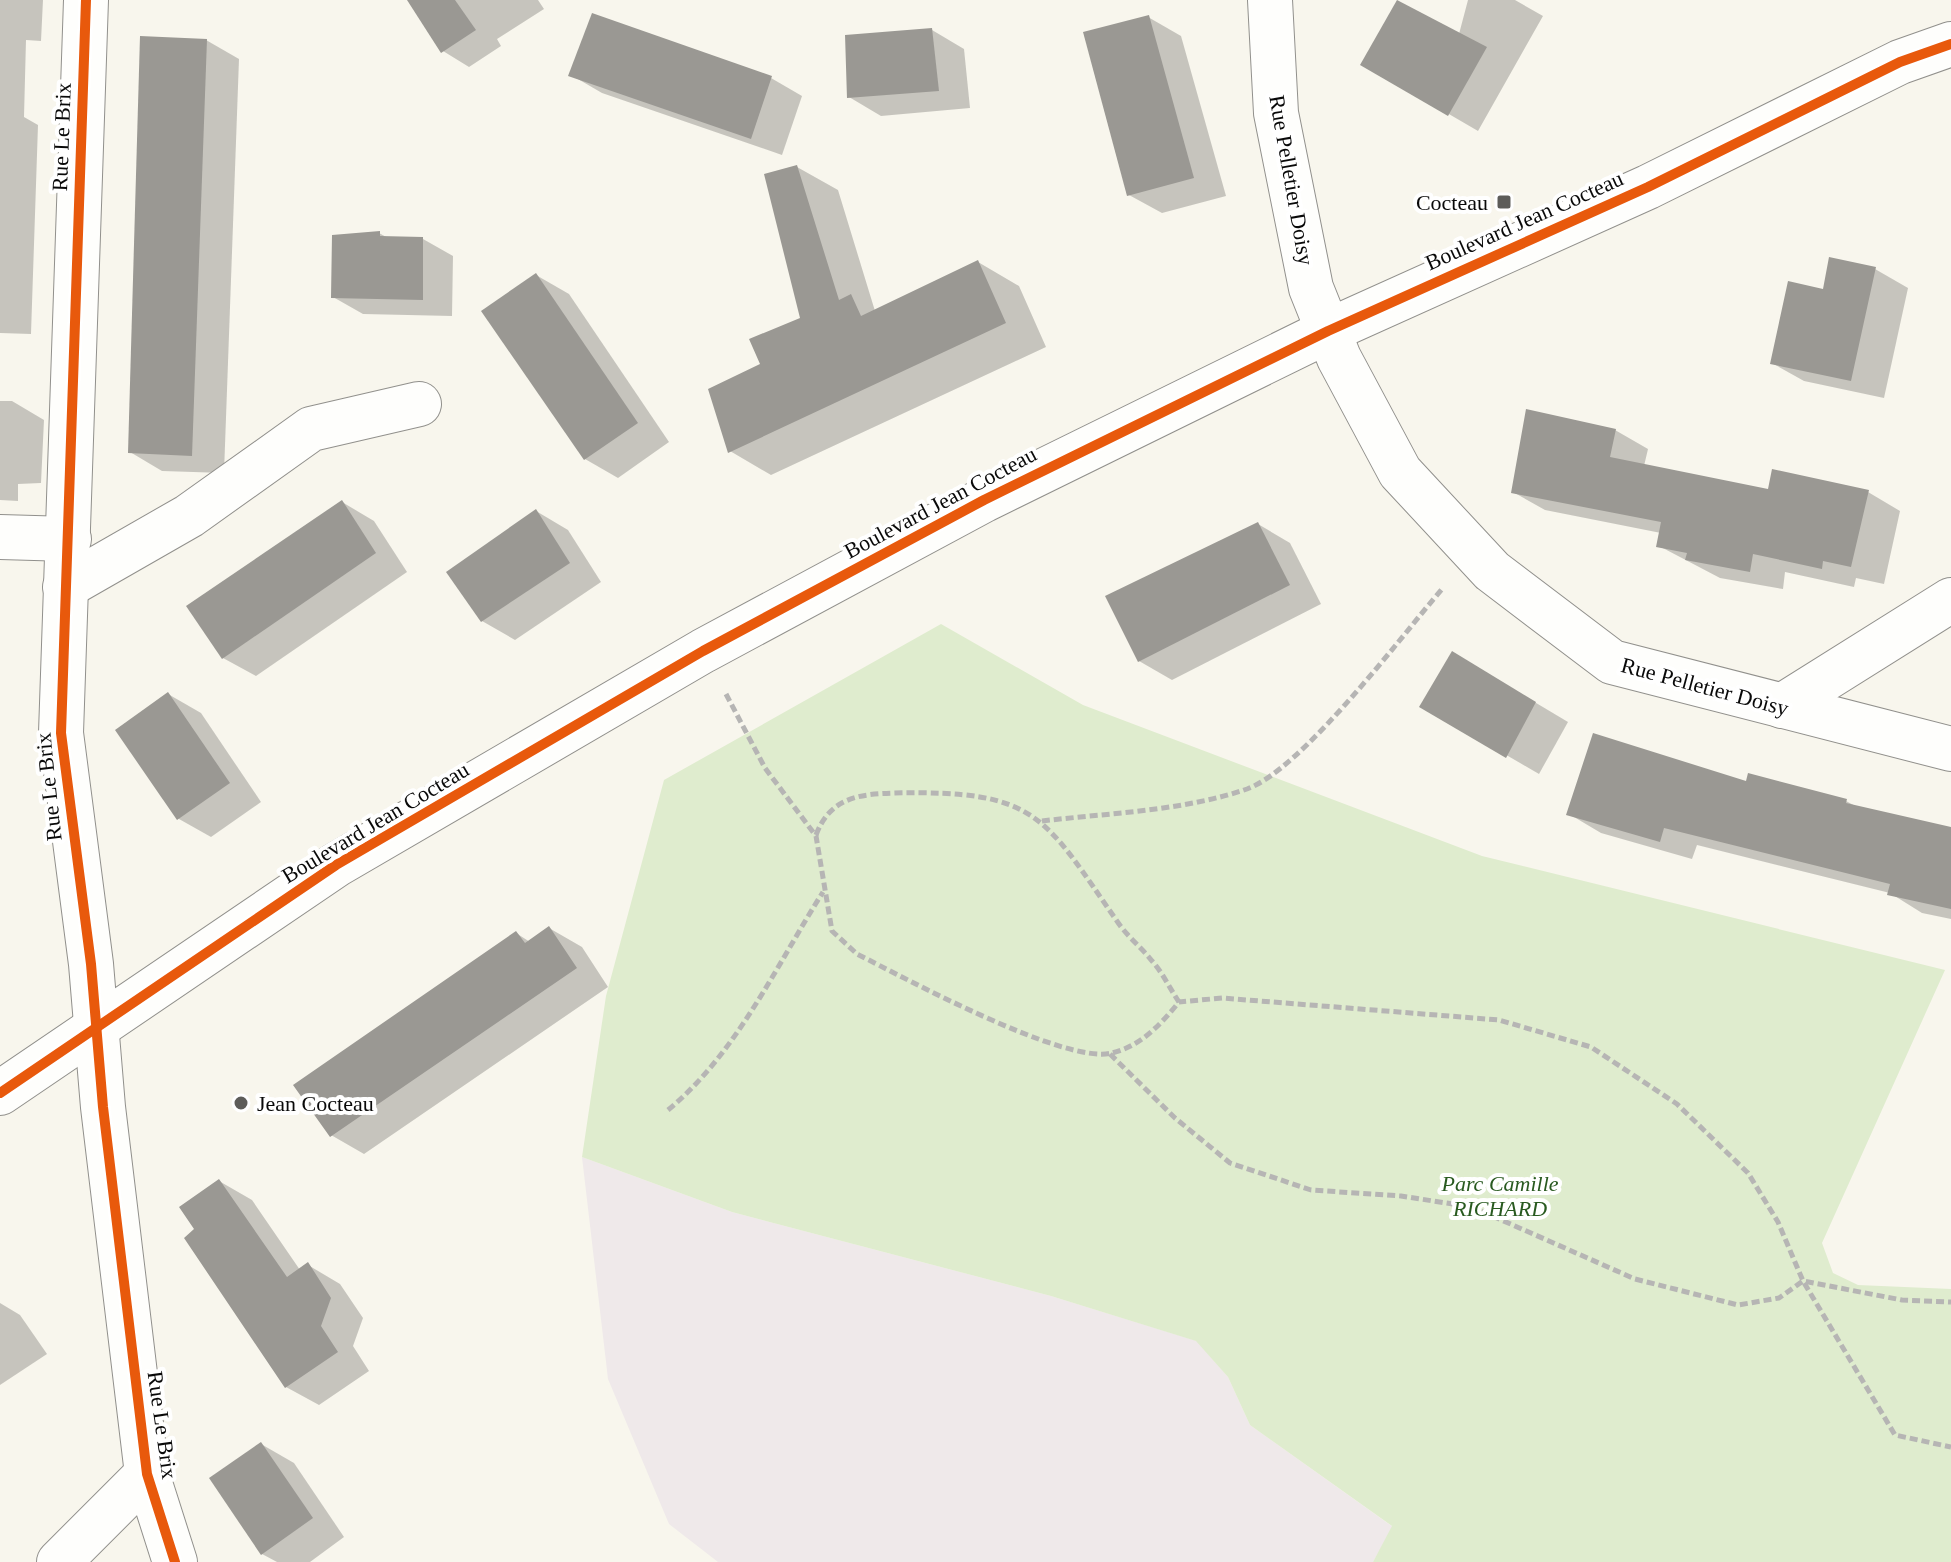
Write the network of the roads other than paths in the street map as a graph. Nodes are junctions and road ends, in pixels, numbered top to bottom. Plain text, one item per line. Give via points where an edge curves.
1 (86, 0) edge
2 (1270, 0) edge
3 (1951, 44) edge
4 (1328, 331) junction
5 (419, 404) dead end
6 (0, 537) edge
7 (69, 539) junction
8 (65, 587) junction
9 (1951, 600) edge
10 (1782, 706) junction
11 (1951, 749) edge
12 (95, 1026) junction
13 (0, 1093) edge
14 (147, 1474) junction
15 (59, 1562) edge
16 (175, 1562) edge

1 - 7 street, Rue Le Brix
2 - 4 street, Rue Pelletier Doisy via 1276,113 1311,288
3 - 4 street, Boulevard Jean Cocteau via 1900,62 1648,187
4 - 10 street, Rue Pelletier Doisy via 1400,472 1492,571 1612,662
4 - 12 street, Boulevard Jean Cocteau via 984,500 703,651 336,865
5 - 8 street via 311,429 189,516
6 - 7 street
7 - 8 street, Rue Le Brix
8 - 12 street, Rue Le Brix via 61,733
9 - 10 street
10 - 11 street, Rue Pelletier Doisy
12 - 13 street, Boulevard Jean Cocteau
12 - 14 street, Rue Le Brix
14 - 15 street
14 - 16 street, Rue Le Brix

